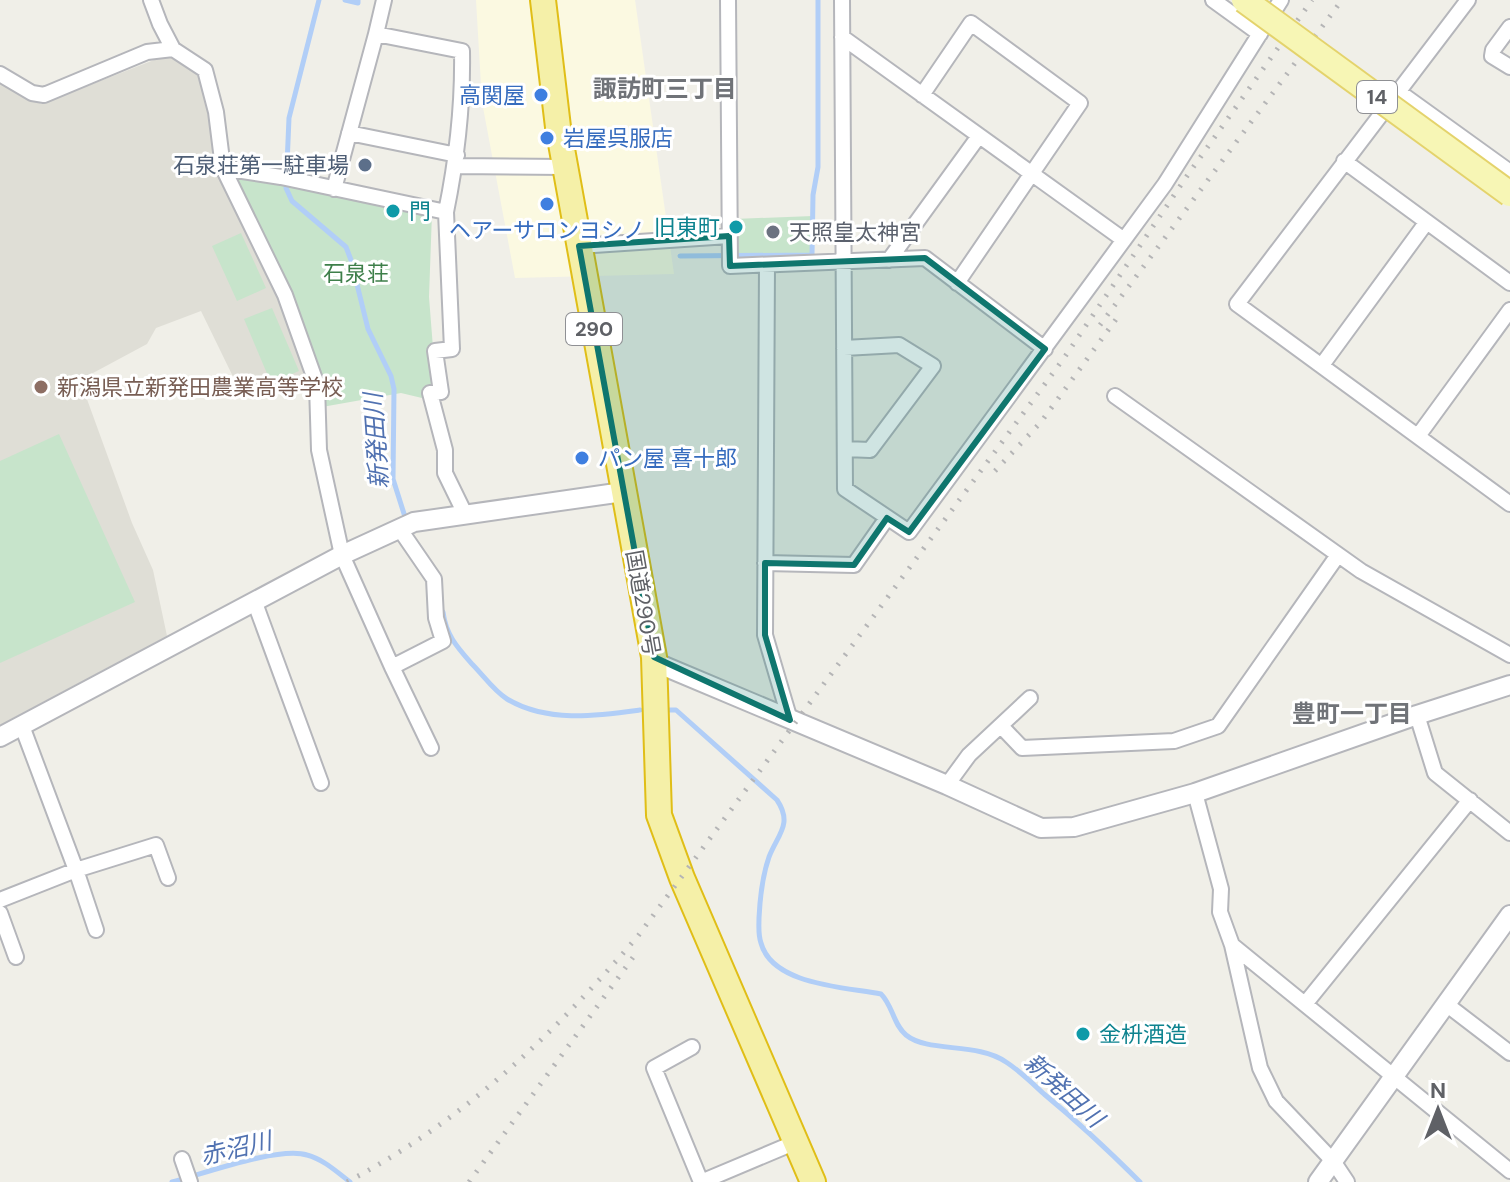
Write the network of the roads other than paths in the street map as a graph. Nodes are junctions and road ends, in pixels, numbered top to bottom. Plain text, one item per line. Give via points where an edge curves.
1 (151, 0) edge
2 (384, 0) edge
3 (543, 0) edge
4 (728, 0) edge
5 (842, 0) edge
6 (1213, 0) edge
7 (1244, 0) edge
8 (1280, 0) edge
9 (1468, 0) edge
10 (1510, 27) edge
11 (376, 34) junction
12 (1260, 34) junction
13 (842, 37) junction
14 (173, 49) junction
15 (1510, 67) edge
16 (0, 74) edge
17 (1399, 92) junction
18 (922, 95) junction
19 (349, 133) junction
20 (979, 136) junction
21 (456, 160) junction
22 (1344, 161) junction
23 (565, 167) junction
24 (223, 168) junction
25 (1510, 172) edge
26 (1032, 174) junction
27 (334, 189) junction
28 (1510, 194) edge
29 (446, 212) junction
30 (1426, 223) junction
31 (729, 236) junction
32 (1124, 240) junction
33 (579, 246) junction
34 (889, 260) junction
35 (843, 262) junction
36 (767, 265) junction
37 (957, 283) junction
38 (1510, 283) edge
39 (1510, 310) edge
40 (844, 348) junction
41 (1045, 349) junction
42 (1322, 365) junction
43 (1115, 396) dead end
44 (1418, 436) junction
45 (845, 449) junction
46 (623, 492) junction
47 (1510, 504) edge
48 (465, 514) junction
49 (887, 518) junction
50 (407, 525) junction
51 (342, 555) junction
52 (1338, 555) junction
53 (765, 563) junction
54 (255, 603) junction
55 (1510, 655) edge
56 (654, 657) junction
57 (392, 667) junction
58 (1510, 685) edge
59 (1030, 698) dead end
60 (1417, 715) junction
61 (790, 720) junction
62 (22, 726) junction
63 (1001, 726) junction
64 (0, 737) edge
65 (431, 748) dead end
66 (321, 783) dead end
67 (947, 785) junction
68 (1195, 793) junction
69 (1470, 800) junction
70 (1510, 833) edge
71 (76, 870) junction
72 (168, 878) dead end
73 (0, 900) edge
74 (0, 913) edge
75 (1510, 915) edge
76 (96, 930) dead end
77 (1232, 945) junction
78 (16, 957) dead end
79 (1305, 1004) junction
80 (1446, 1004) junction
81 (692, 1047) dead end
82 (1510, 1053) edge
83 (1393, 1076) junction
84 (796, 1142) junction
85 (182, 1159) dead end
86 (1333, 1161) junction
87 (1510, 1173) edge
88 (190, 1182) edge
89 (813, 1182) edge
90 (1318, 1182) edge
91 (1347, 1182) edge
92 (1505, 1182) edge

1 - 14 street
2 - 11 street
3 - 23 highway, 国道290号 / 290
4 - 31 street
5 - 13 street
6 - 12 street
7 - 28 main road, 14, bridge
8 - 12 street
9 - 17 street
10 - 15 street via 1492,56
11 - 19 street
11 - 21 street via 462,51
12 - 32 street
13 - 18 street
13 - 35 street
14 - 16 street via 147,52 44,95
14 - 24 street via 205,70
17 - 22 street
17 - 25 street
18 - 20 street
18 - 26 street via 971,23 1080,103
19 - 21 street
19 - 27 street
20 - 26 street
20 - 34 street
21 - 23 street
21 - 29 street
22 - 30 street
22 - 42 street via 1237,304
23 - 33 highway, 国道290号 / 290
24 - 27 street
24 - 51 street via 285,295 317,385 319,450
26 - 32 street
26 - 37 street
27 - 29 street
29 - 48 street via 452,349 435,351 441,392 430,393 445,450 445,473
30 - 38 street
30 - 42 street
31 - 33 street
31 - 36 street via 730,266
32 - 41 street
33 - 46 highway, 国道290号 / 290
34 - 35 street
34 - 37 street via 925,258
35 - 36 street
35 - 40 street
36 - 53 street
37 - 41 street
39 - 44 street
40 - 45 street
40 - 45 street via 899,345 933,366 870,450
41 - 49 street via 909,532
42 - 44 street
43 - 52 street
44 - 47 street
45 - 49 street via 845,489
46 - 48 street
46 - 56 highway, 国道290号 / 290
48 - 50 street
49 - 53 street via 854,565
50 - 51 street
50 - 57 street via 434,579 443,641
51 - 54 street
51 - 57 street
52 - 55 street
52 - 63 street via 1218,726 1174,741 1022,748
53 - 61 street via 765,635
54 - 62 street
54 - 66 street
56 - 61 street via 659,664
56 - 84 highway, 国道290号 / 290 via 659,815
57 - 65 street
58 - 60 street
59 - 63 street
60 - 68 street
60 - 69 street via 1435,773
61 - 67 street
62 - 64 street
62 - 71 street
63 - 67 street via 969,755
67 - 68 street via 1041,828 1074,827
68 - 77 street
69 - 70 street
69 - 79 street
71 - 72 street via 156,845
71 - 73 street
71 - 76 street
74 - 78 street
75 - 80 street
77 - 79 street
77 - 86 street via 1260,1068 1276,1101
79 - 83 street
80 - 82 street
80 - 83 street
81 - 84 street via 654,1068 701,1182
83 - 86 street
83 - 87 street
84 - 89 highway, 国道290号 / 290
85 - 88 street
86 - 90 street
86 - 91 street
87 - 92 street

